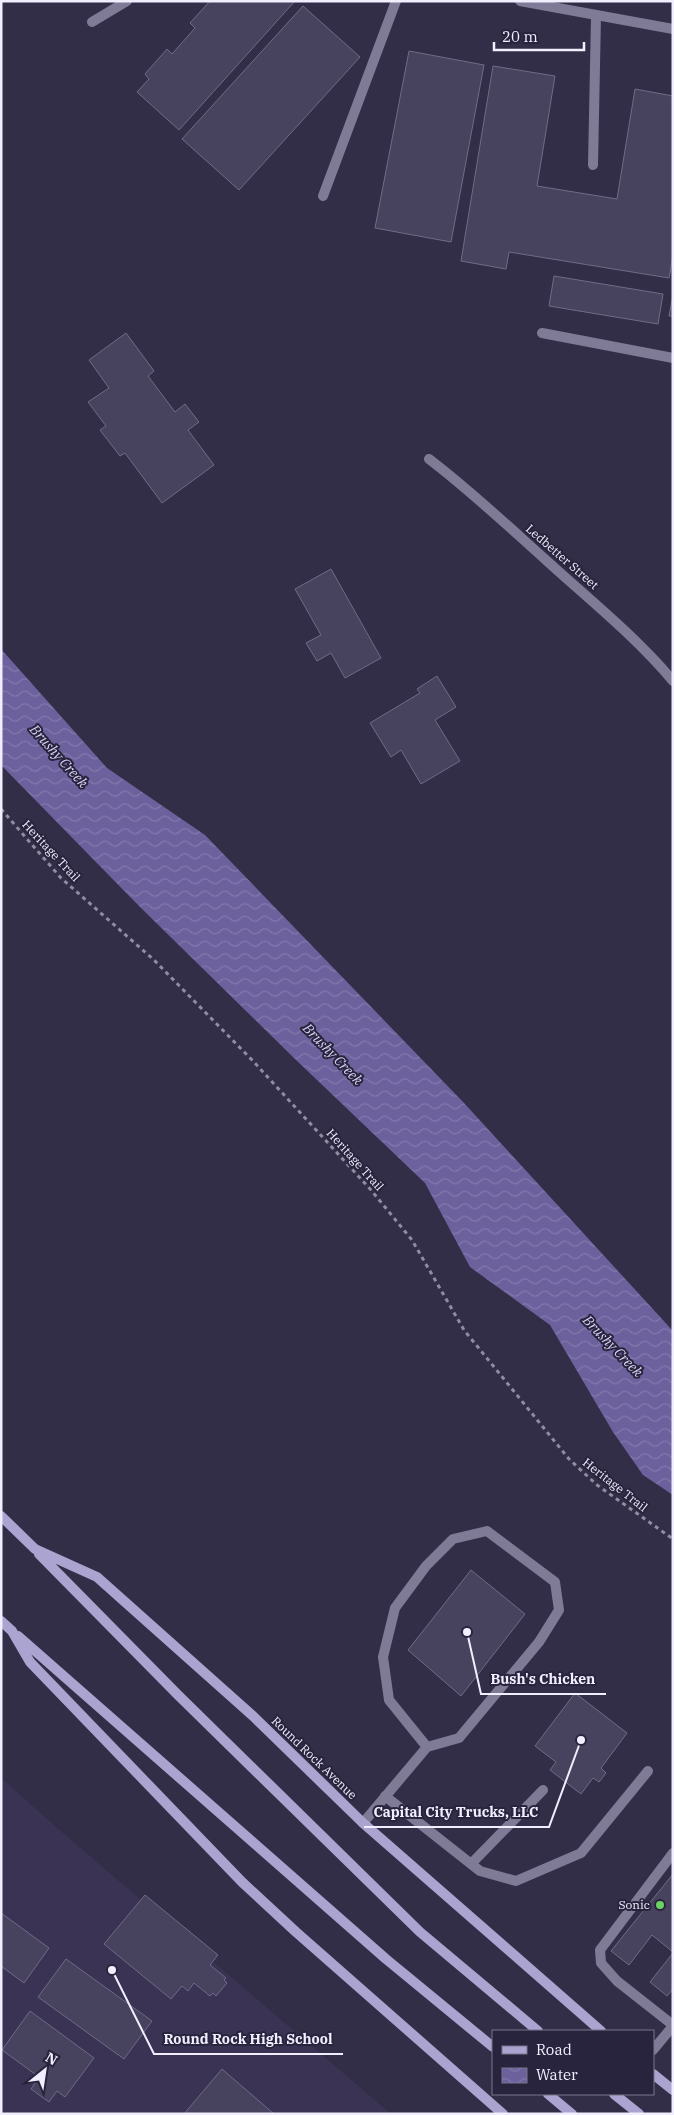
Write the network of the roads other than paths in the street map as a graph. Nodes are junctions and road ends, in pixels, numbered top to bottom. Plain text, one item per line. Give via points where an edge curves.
1 (127, 1) edge
2 (396, 1) edge
3 (520, 1) edge
4 (596, 16) junction
5 (92, 22) dead end
6 (673, 29) edge
7 (594, 165) dead end
8 (323, 196) dead end
9 (542, 333) dead end
10 (673, 358) edge
11 (429, 459) dead end
12 (673, 681) edge
13 (1, 1516) edge
14 (35, 1549) junction
15 (1, 1621) edge
16 (12, 1631) junction
17 (427, 1747) junction
18 (648, 1771) dead end
19 (543, 1790) dead end
20 (385, 1796) junction
21 (363, 1823) junction
22 (673, 1853) edge
23 (471, 1864) junction
24 (673, 2026) edge
25 (537, 2030) edge
26 (600, 2030) edge
27 (492, 2046) edge
28 (654, 2049) edge
29 (654, 2075) edge
30 (673, 2090) edge
31 (549, 2095) edge
32 (615, 2095) edge
33 (503, 2114) edge
34 (572, 2114) edge
35 (639, 2114) edge

1 - 5 street
2 - 8 street
3 - 4 street
4 - 6 street
4 - 7 street
9 - 10 street
11 - 12 street, Ledbetter Street via 588,596
13 - 14 main road, Round Rock Avenue
14 - 21 main road, Round Rock Avenue via 98,1577 253,1716
14 - 25 main road via 191,1708 420,1932
15 - 16 main road
16 - 27 main road via 386,1959
16 - 33 main road via 30,1662 242,1882
17 - 17 street via 459,1738 539,1642 559,1610 555,1582 487,1531 453,1539 426,1566 395,1608 383,1657 389,1700
17 - 20 street
18 - 23 street via 581,1852 516,1881 480,1872
19 - 23 street
20 - 21 street
20 - 23 street
21 - 26 main road, Round Rock Avenue
22 - 24 street via 600,1950 600,1964
24 - 28 street
29 - 30 main road
31 - 34 main road
32 - 35 main road

